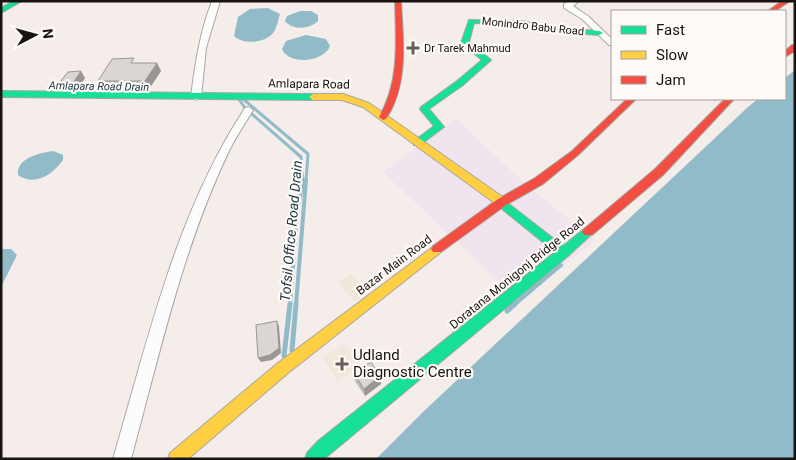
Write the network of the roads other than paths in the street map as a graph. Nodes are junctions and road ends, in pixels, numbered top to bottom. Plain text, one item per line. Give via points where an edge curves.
1 (19, 1) edge
2 (216, 1) edge
3 (398, 1) edge
4 (575, 1) edge
5 (787, 1) edge
6 (773, 10) edge
7 (1, 11) edge
8 (599, 32) junction
9 (611, 42) edge
10 (1, 94) edge
11 (196, 97) junction
12 (631, 100) edge
13 (729, 100) edge
14 (248, 110) dead end
15 (382, 117) junction
16 (417, 144) junction
17 (502, 202) junction
18 (564, 253) junction
19 (122, 459) edge
20 (176, 459) edge
21 (313, 459) edge

1 - 7 street
2 - 11 street via 205,34
3 - 15 street via 394,94 392,106
4 - 8 street, Monindro Babu Road via 567,6 580,12
5 - 6 street
8 - 9 street, Monindro Babu Road
8 - 16 street, Monindro Babu Road via 471,20 464,43 487,60 424,109 439,127
10 - 11 street, Amlapara Road
11 - 15 street, Amlapara Road via 343,98 372,106
12 - 17 street, Bazar Main Road via 575,153 539,181
13 - 18 street, Doratana Monigonj Bridge Road via 659,172
14 - 19 street via 223,151 198,208 167,300
15 - 16 street, Amlapara Road via 410,135
16 - 17 street, Amlapara Road
17 - 18 street, Amlapara Road
17 - 20 street, Bazar Main Road via 400,276 283,368
18 - 21 street, Doratana Monigonj Bridge Road

